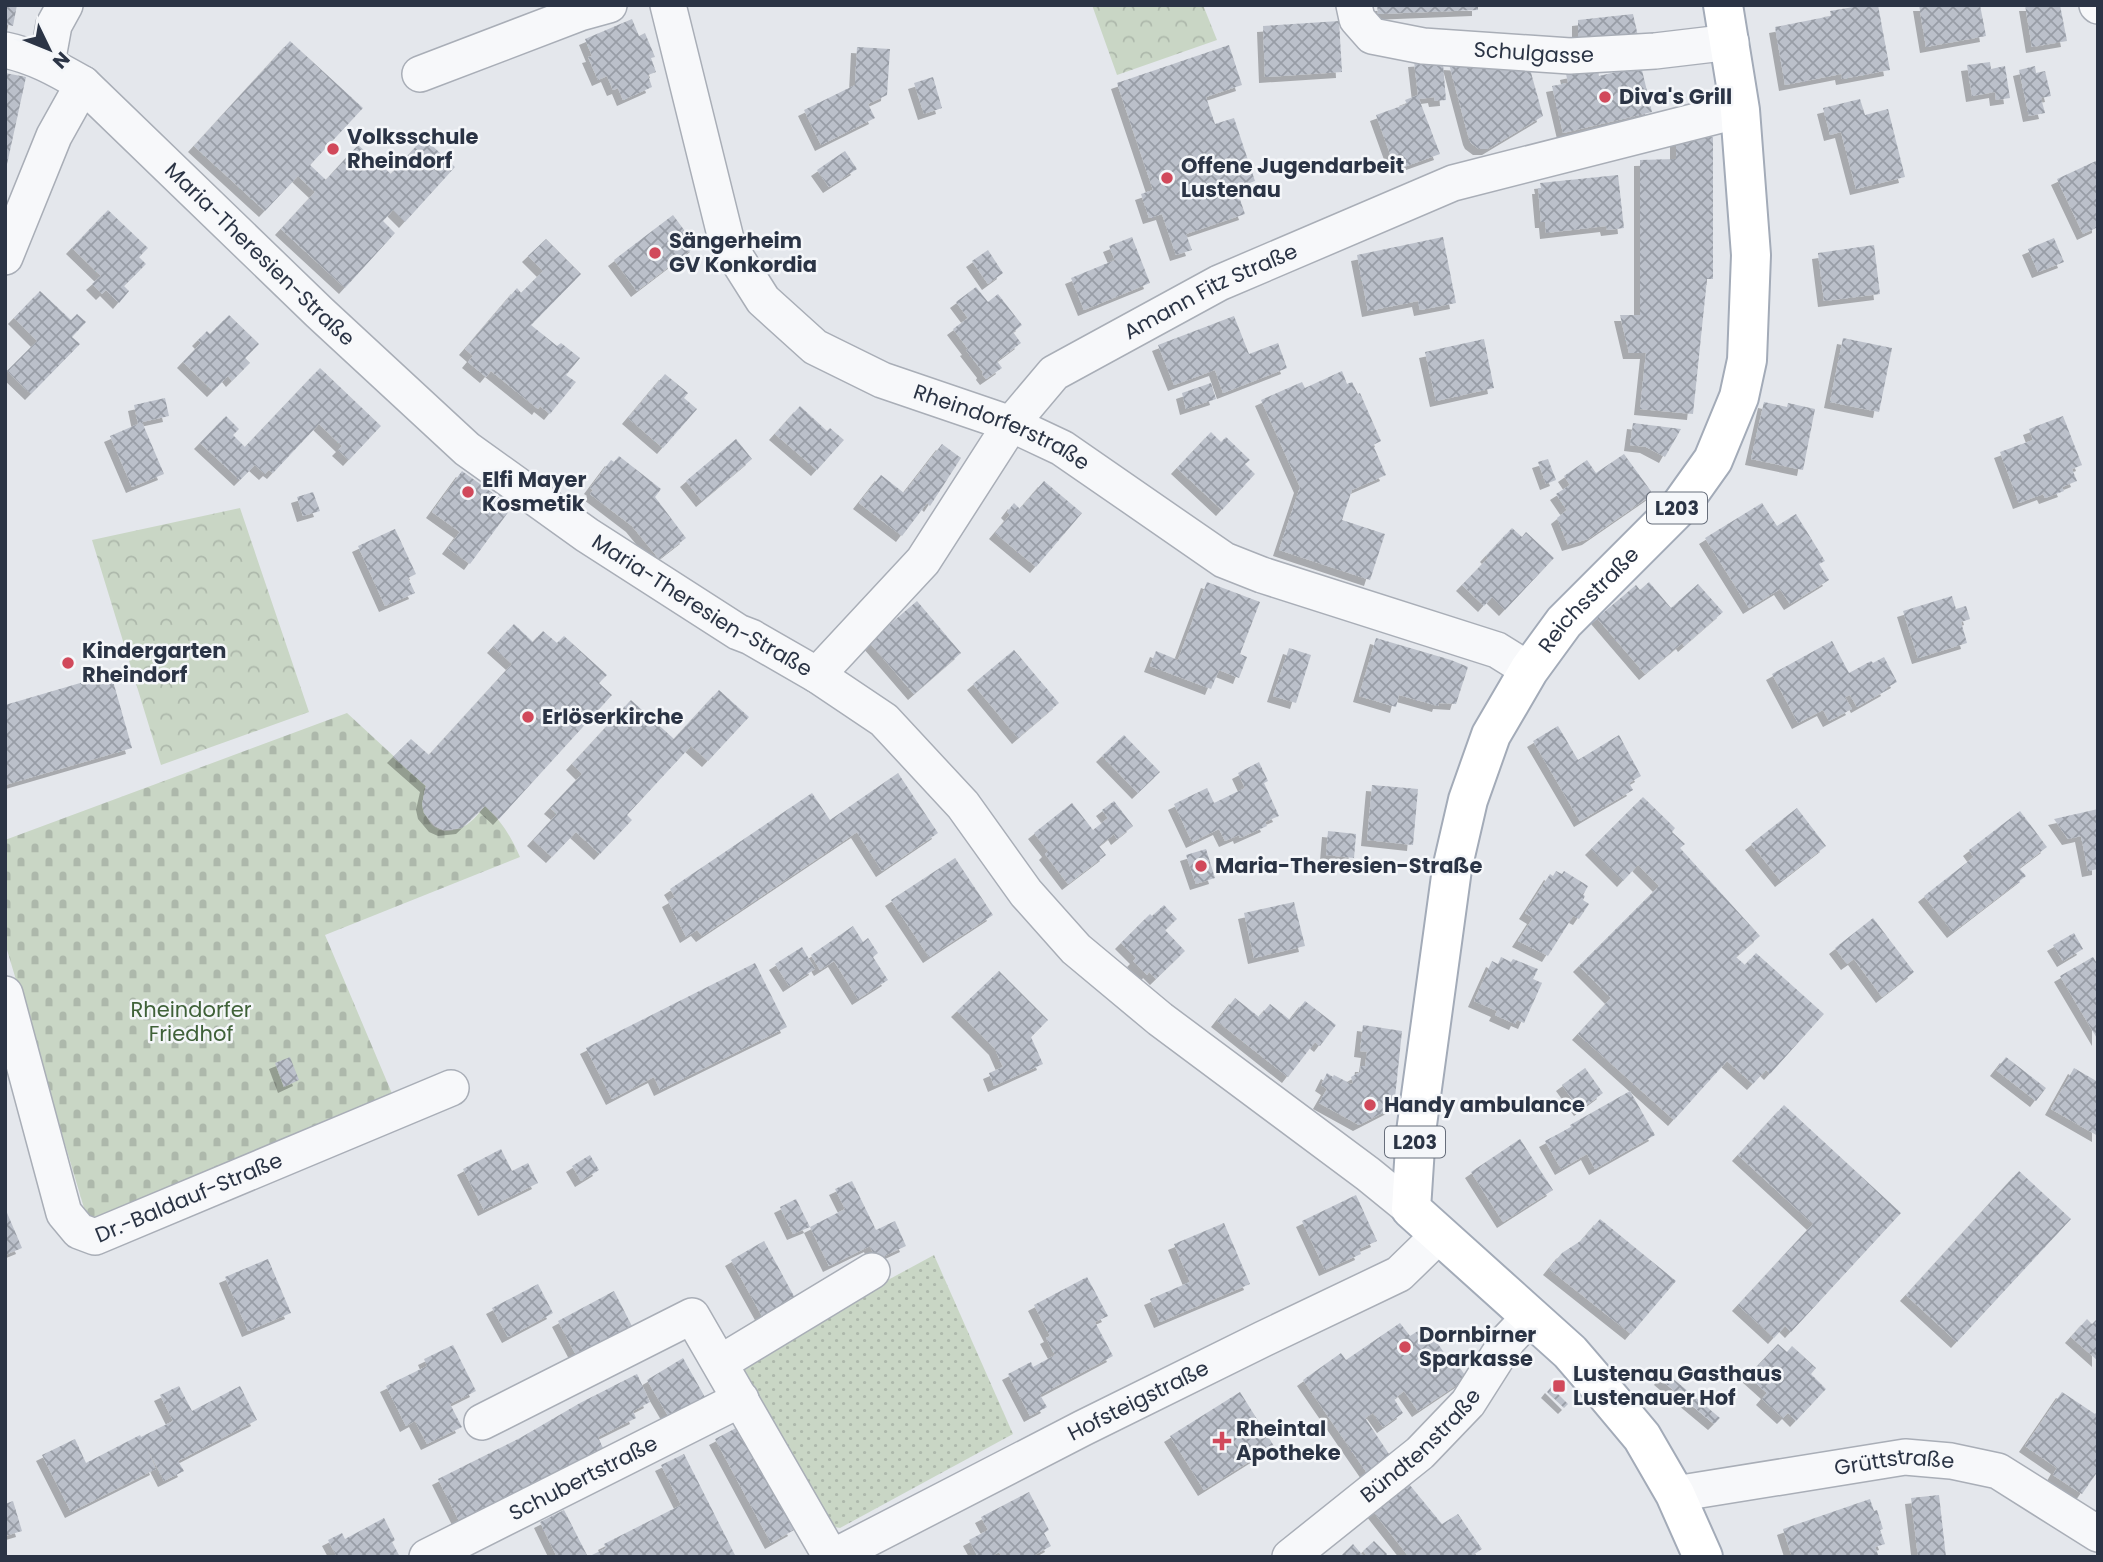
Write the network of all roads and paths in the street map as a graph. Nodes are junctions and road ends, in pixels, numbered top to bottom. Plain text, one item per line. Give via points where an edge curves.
1 (65, 5) edge
2 (609, 5) edge
3 (668, 5) edge
4 (1354, 5) edge
5 (1728, 15) edge
6 (5, 50) edge
7 (47, 63) junction
8 (420, 74) dead end
9 (83, 83) junction
10 (1740, 110) junction
11 (5, 257) edge
12 (1011, 424) junction
13 (1529, 670) junction
14 (817, 675) junction
15 (5, 994) edge
16 (451, 1088) dead end
17 (1411, 1209) junction
18 (1438, 1236) junction
19 (872, 1271) dead end
20 (1530, 1317) junction
21 (720, 1363) junction
22 (741, 1399) junction
23 (482, 1422) dead end
24 (1675, 1494) junction
25 (2098, 1534) edge
26 (427, 1557) edge
27 (832, 1557) edge
28 (1290, 1557) edge
29 (1703, 1557) edge

1 - 7 street via 54,25
2 - 8 street
3 - 12 street, Rheindorferstraße via 727,243 763,300 815,347 882,380
4 - 5 street, Schulgasse via 1357,19 1372,36 1423,46 1570,56 1655,51
5 - 10 main road, Reichsstraße / L203
6 - 7 street, Maria-Theresien-Straße
7 - 9 street, Maria-Theresien-Straße
9 - 11 street via 54,136
9 - 14 street, Maria-Theresien-Straße via 467,449 587,535 738,632
10 - 12 street, Amann Fitz Straße via 1453,183 1219,283 1054,373
10 - 13 main road, Reichsstraße / L203 via 1751,255 1747,360 1739,397 1713,460 1681,505 1564,622
12 - 13 street, Rheindorferstraße via 1062,448 1224,559 1497,650
12 - 14 street, Amann Fitz Straße via 923,561
13 - 17 main road, Reichsstraße / L203 via 1492,735 1468,800 1452,869 1416,1132
14 - 17 street, Maria-Theresien-Straße via 884,720 963,805 1026,893 1076,949
15 - 16 street, Dr.-Baldauf-Straße via 64,1213 79,1231 95,1237
17 - 18 main road
18 - 20 main road
18 - 27 street, Hofsteigstraße via 1399,1274
19 - 21 street
20 - 24 main road via 1570,1352 1642,1437
20 - 28 street, Bündtenstraße via 1508,1340 1468,1403 1420,1452
21 - 22 street
21 - 23 street via 692,1316
22 - 26 street, Schubertstraße
22 - 27 street
24 - 25 street, Grüttstraße via 1905,1457 1951,1461 1998,1471
24 - 29 main road

